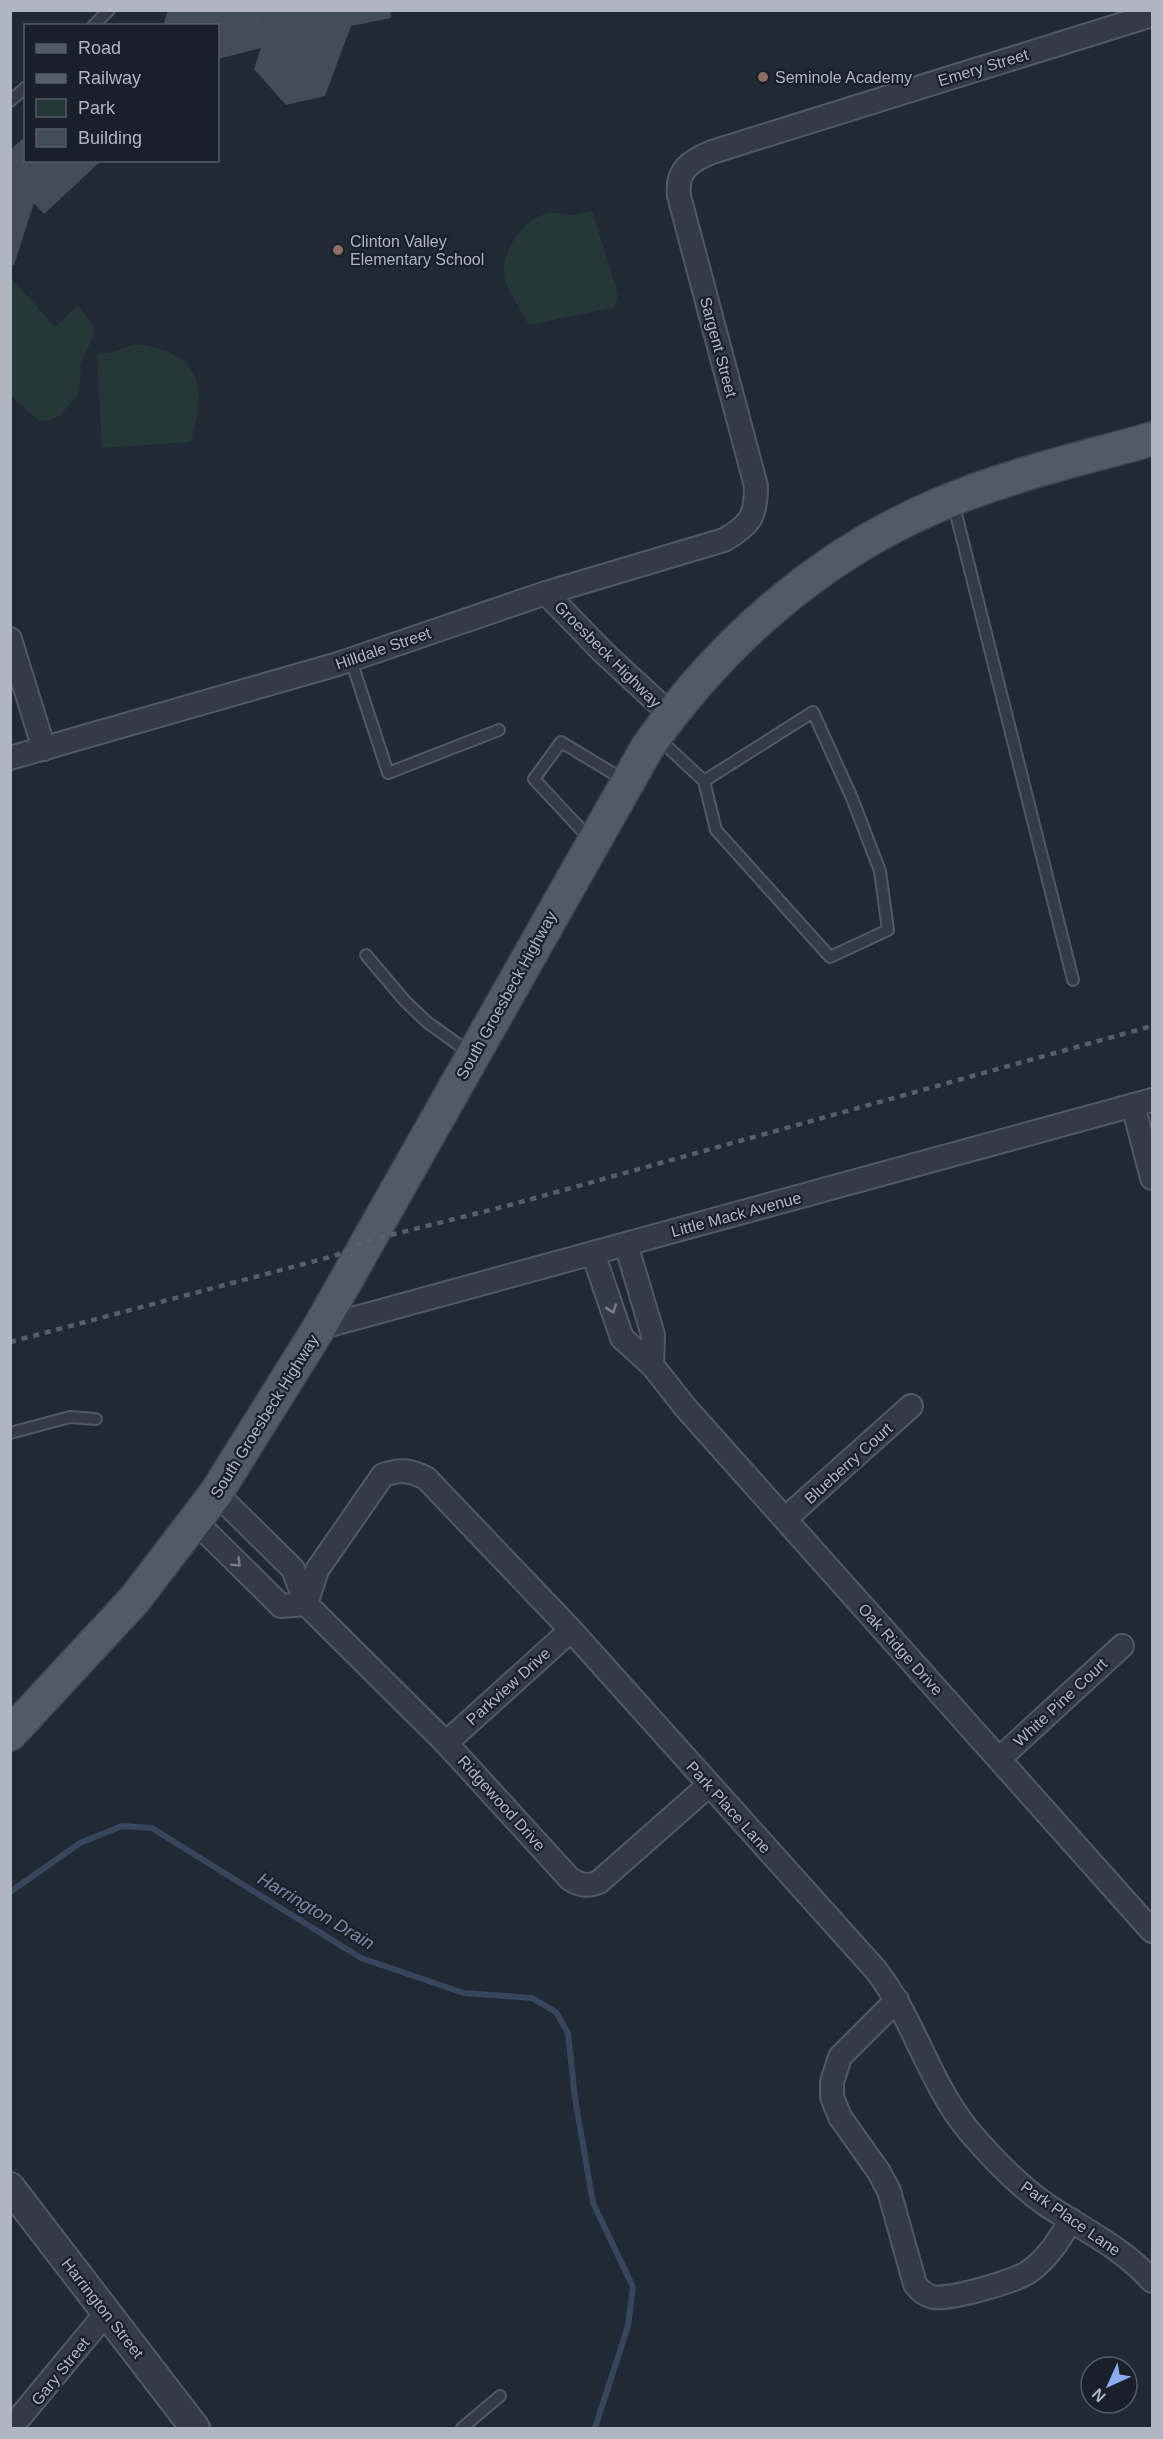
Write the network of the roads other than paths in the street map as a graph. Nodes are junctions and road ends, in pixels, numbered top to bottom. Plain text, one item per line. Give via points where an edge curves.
1 (109, 10) edge
2 (1152, 15) edge
3 (95, 24) edge
4 (24, 89) edge
5 (10, 101) edge
6 (681, 172) joint
7 (1152, 439) edge
8 (952, 499) junction
9 (749, 523) joint
10 (546, 593) junction
11 (10, 639) edge
12 (351, 660) junction
13 (663, 725) junction
14 (499, 730) dead end
15 (44, 749) junction
16 (10, 758) edge
17 (627, 781) junction
18 (704, 781) junction
19 (592, 841) junction
20 (366, 955) dead end
21 (1073, 980) dead end
22 (472, 1054) junction
23 (1143, 1103) edge
24 (1152, 1178) edge
25 (626, 1244) junction
26 (593, 1253) junction
27 (319, 1329) junction
28 (652, 1365) junction
29 (911, 1406) dead end
30 (96, 1419) dead end
31 (10, 1433) edge
32 (216, 1492) junction
33 (785, 1519) junction
34 (195, 1521) junction
35 (306, 1604) junction
36 (571, 1630) junction
37 (1122, 1646) dead end
38 (10, 1734) edge
39 (446, 1743) junction
40 (999, 1759) junction
41 (709, 1785) junction
42 (1152, 1931) edge
43 (897, 2000) junction
44 (10, 2187) edge
45 (1071, 2220) junction
46 (1152, 2281) edge
47 (107, 2312) junction
48 (500, 2396) dead end
49 (11, 2428) edge
50 (195, 2428) edge
51 (462, 2428) edge

1 - 3 lane
2 - 6 street, Emery Street via 711,152 698,157
4 - 5 lane
6 - 9 street, Sargent Street via 677,183 679,196 756,486 756,504
7 - 8 main road, South Groesbeck Highway
8 - 13 main road, South Groesbeck Highway via 901,522 825,567 742,636
8 - 21 lane
9 - 10 street, Hilldale Street via 724,540
10 - 12 street, Hilldale Street
10 - 13 street, Groesbeck Highway via 603,652
11 - 15 street
12 - 14 lane via 388,773
12 - 15 street, Hilldale Street
13 - 17 main road, South Groesbeck Highway
13 - 18 lane
15 - 16 street, Hilldale Street
17 - 19 main road, South Groesbeck Highway
17 - 19 lane via 561,742 534,779
18 - 18 lane via 813,711 880,872 888,930 830,957 716,830
19 - 22 main road, South Groesbeck Highway
20 - 22 lane via 419,1015
22 - 27 main road, South Groesbeck Highway
23 - 24 street
23 - 25 street, Little Mack Avenue
25 - 26 street, Little Mack Avenue
25 - 28 street via 653,1335
26 - 27 street, Little Mack Avenue
26 -> 28 street, Oak Ridge Drive via 622,1338
27 - 32 main road, South Groesbeck Highway
28 - 33 street, Oak Ridge Drive
29 - 33 street, Blueberry Court
30 - 31 lane via 70,1417
32 - 34 main road, South Groesbeck Highway
32 - 35 street, Ridgewood Drive via 293,1569
33 - 40 street, Oak Ridge Drive
34 -> 35 street via 281,1606
34 - 38 main road, South Groesbeck Highway via 135,1599
35 - 36 street, Park Place Lane via 317,1570 383,1475 409,1470 426,1478
35 - 39 street, Ridgewood Drive
36 - 39 street, Parkview Drive
36 - 41 street, Park Place Lane
37 - 40 street, White Pine Court
39 - 41 street, Ridgewood Drive via 570,1879 586,1885 598,1882
40 - 42 street, Oak Ridge Drive
41 - 43 street, Park Place Lane via 875,1969
43 - 45 street, Park Place Lane via 968,2130 1018,2182
43 - 45 street via 840,2057 832,2097 840,2117 889,2191 918,2289 932,2296 953,2296 1013,2279 1040,2262
44 - 47 street, Harrington Street
45 - 46 street, Park Place Lane via 1114,2247
47 - 49 street, Gary Street
47 - 50 street, Harrington Street
48 - 51 lane

